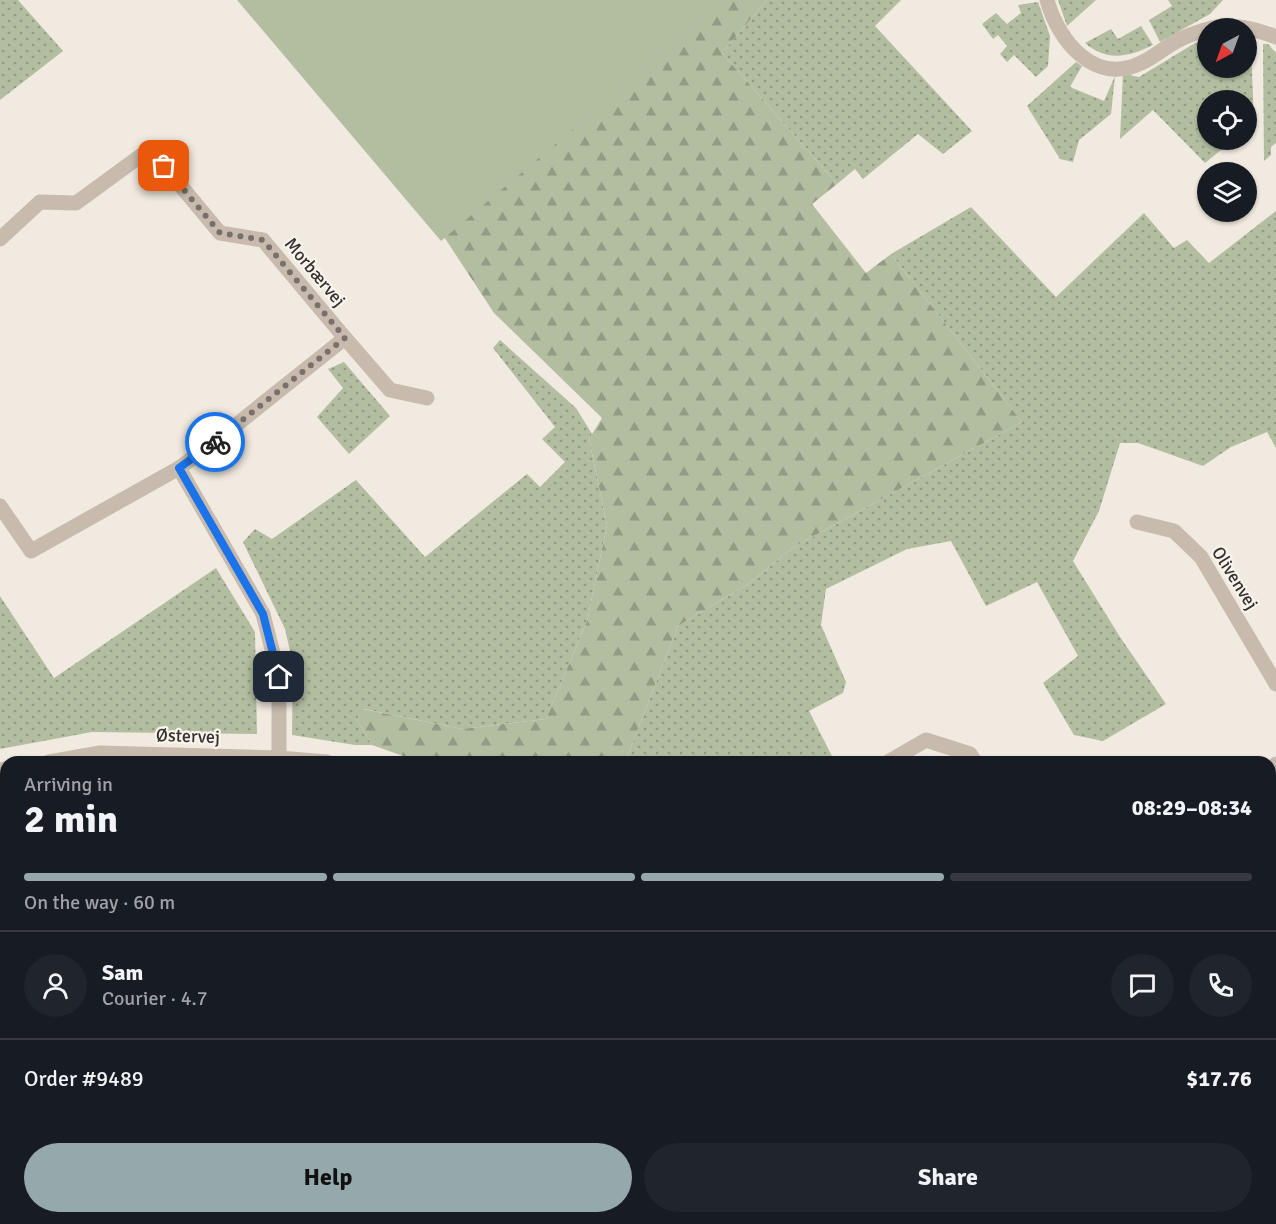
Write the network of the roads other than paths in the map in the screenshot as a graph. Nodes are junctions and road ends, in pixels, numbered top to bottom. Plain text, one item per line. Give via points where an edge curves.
1 (1047, 0) edge
2 (1257, 30) edge
3 (1197, 33) edge
4 (1276, 37) edge
5 (0, 238) edge
6 (345, 338) junction
7 (427, 398) dead end
8 (179, 468) junction
9 (0, 506) edge
10 (1137, 522) dead end
11 (1276, 684) edge
12 (83, 756) edge
13 (207, 756) edge
14 (279, 756) edge
15 (898, 756) edge
16 (971, 756) edge

1 - 3 street via 1052,17 1075,51 1091,63 1108,68 1140,64
2 - 4 street
5 - 6 street, Morbærvej via 40,202 76,203 150,149 220,233 263,240
6 - 7 street, Morbærvej via 390,390
6 - 8 street
8 - 9 street via 31,551
8 - 14 street via 263,614 279,677
10 - 11 street, Olivenvej via 1174,531 1202,557
12 - 13 street, Østervej via 100,753
15 - 16 street via 926,740

